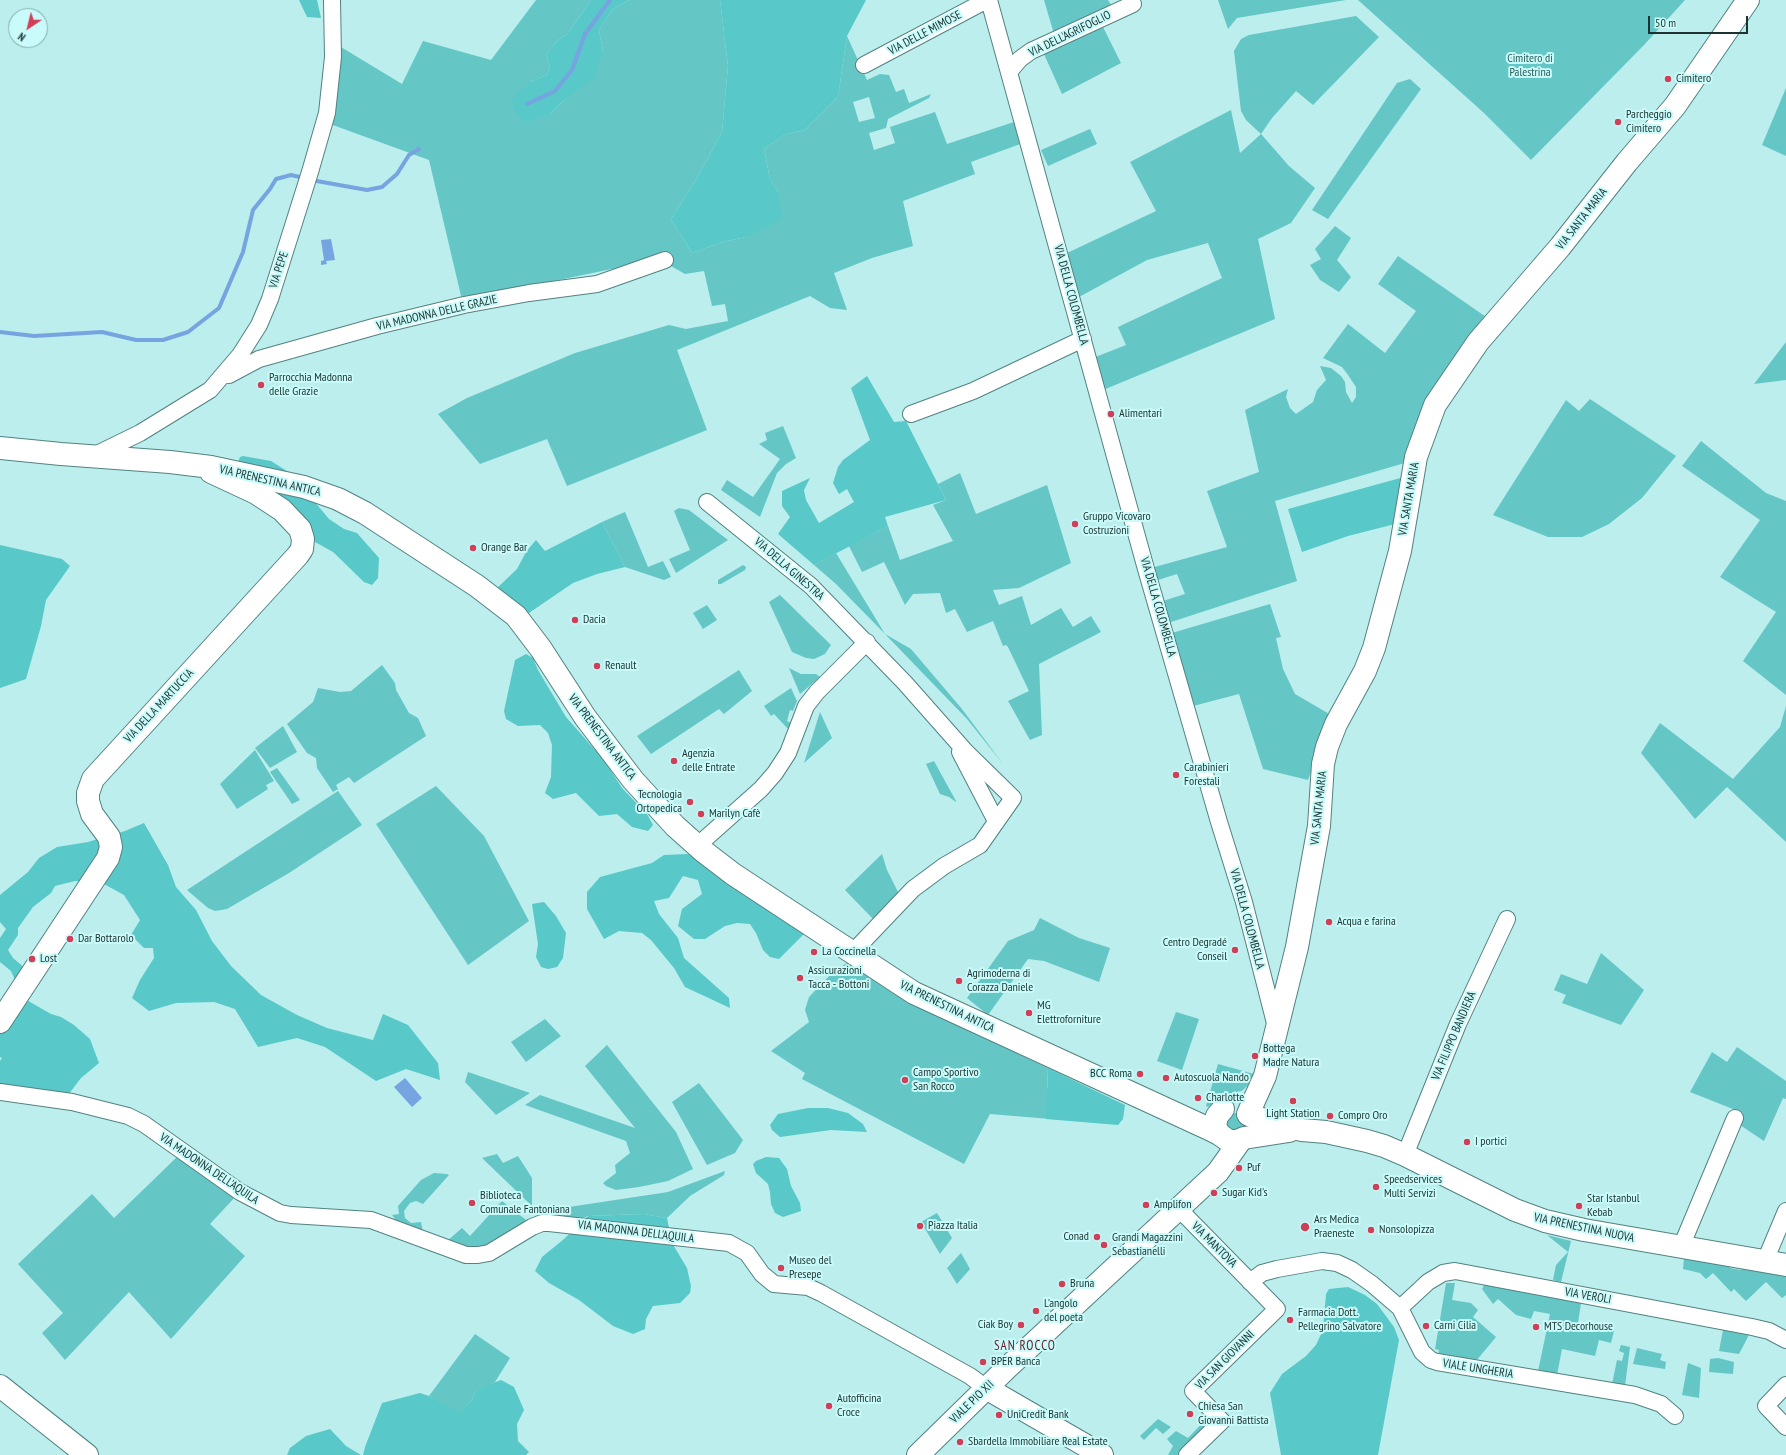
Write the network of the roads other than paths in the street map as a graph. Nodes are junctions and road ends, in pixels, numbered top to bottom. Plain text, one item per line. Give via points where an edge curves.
1 (332, 0) edge
2 (988, 0) edge
3 (1131, 0) edge
4 (1746, 2) edge
5 (864, 65) dead end
6 (1009, 72) junction
7 (665, 260) dead end
8 (1083, 339) junction
9 (215, 386) junction
10 (911, 414) dead end
11 (0, 448) edge
12 (90, 457) junction
13 (194, 465) junction
14 (707, 502) dead end
15 (866, 642) junction
16 (950, 735) junction
17 (996, 821) junction
18 (697, 846) junction
19 (1507, 918) dead end
20 (852, 953) junction
21 (0, 1022) edge
22 (1277, 1029) junction
23 (0, 1092) edge
24 (1237, 1111) junction
25 (1184, 1117) junction
26 (1735, 1118) dead end
27 (1302, 1130) junction
28 (1229, 1137) junction
29 (1404, 1155) junction
30 (1178, 1208) junction
31 (1786, 1211) edge
32 (1681, 1247) junction
33 (1765, 1261) junction
34 (1786, 1265) edge
35 (1250, 1282) junction
36 (1400, 1308) junction
37 (1786, 1340) edge
38 (1786, 1385) edge
39 (0, 1386) edge
40 (986, 1388) junction
41 (1675, 1416) dead end
42 (1786, 1427) edge
43 (87, 1455) edge
44 (918, 1455) edge
45 (1102, 1455) edge
46 (1187, 1455) edge

1 - 9 street, VIA PEPE via 333,57 324,127 260,325
2 - 5 street, VIA DELLE MIMOSE
2 - 6 street, VIA DELLA COLOMBELLA
3 - 6 street, VIA DELL'AGRIFOGLIO via 1133,4 1031,51
4 - 22 street, VIA SANTA MARIA via 1675,106 1630,158 1560,247 1481,338 1434,405 1416,457 1397,562 1372,653 1326,748 1320,819 1311,876
6 - 8 street, VIA DELLA COLOMBELLA
7 - 9 street, VIA MADONNA DELLE GRAZIE via 597,284 464,305 369,328 255,361 235,370
8 - 10 street via 973,391
8 - 22 street, VIA DELLA COLOMBELLA via 1219,822 1246,908
9 - 12 street, VIA PEPE via 140,433
11 - 12 street, VIA PRENESTINA ANTICA
12 - 13 street, VIA PRENESTINA ANTICA
13 - 18 street, VIA PRENESTINA ANTICA via 282,482 344,502 379,522 502,604 531,634 585,717 624,769 675,826
13 - 21 street, VIA DELLA MARTUCCIA via 241,485 282,510 300,528 303,545 294,560 92,779 88,792 89,806 109,837 109,854 104,867
14 - 15 street, VIA DELLA GINESTRA via 806,582
15 - 16 street, VIA DELLA GINESTRA
15 - 18 street via 806,706 788,753 775,773 761,789
16 - 17 street, VIA DELLA GINESTRA
16 - 17 street, VIA DELLA GINESTRA via 1013,798
17 - 20 street, VIA DELLA GINESTRA via 980,845 944,866 913,889
18 - 20 street, VIA PRENESTINA ANTICA via 738,878
19 - 29 street, VIA FILIPPO BANDIERA via 1458,1024
20 - 25 street, VIA PRENESTINA ANTICA via 914,993
22 - 24 street, VIA SANTA MARIA via 1262,1083
23 - 40 street, VIA MADONNA DELL'AQUILA via 72,1102 128,1116 144,1124 240,1192 280,1213 291,1216 371,1220 466,1255 489,1253 532,1227 549,1222 729,1243 747,1253 762,1274 774,1284 808,1287 821,1293 970,1376
24 - 25 street
24 - 27 street, VIA PRENESTINA NUOVA
24 - 28 street via 1251,1121 1251,1129
24 - 28 street, VIA SANTA MARIA via 1219,1113 1216,1120 1215,1126
25 - 28 street, VIA PRENESTINA ANTICA
26 - 32 street
27 - 28 street, VIA PRENESTINA NUOVA
27 - 29 street, VIA PRENESTINA NUOVA via 1367,1141
28 - 30 street, VIALE PIO XII via 1226,1143 1227,1154 1221,1168
29 - 32 street, VIA PRENESTINA NUOVA via 1537,1219
30 - 35 street, VIA MANTOVA
30 - 40 street, VIALE PIO XII
31 - 33 street
32 - 33 street, VIA PRENESTINA NUOVA
33 - 34 street, VIA PRENESTINA NUOVA
35 - 36 street, VIALE UNGHERIA via 1267,1272 1322,1261 1331,1262 1344,1266 1358,1275
35 - 46 street, VIA SAN GIOVANNI via 1277,1309 1193,1391 1222,1421
36 - 37 street, VIA VEROLI via 1428,1282 1444,1273 1455,1272 1752,1327 1769,1331
36 - 41 street, VIALE UNGHERIA via 1422,1352 1434,1361 1635,1395 1661,1404
38 - 42 street via 1766,1406
39 - 43 street
40 - 44 street, VIALE PIO XII
40 - 45 street

